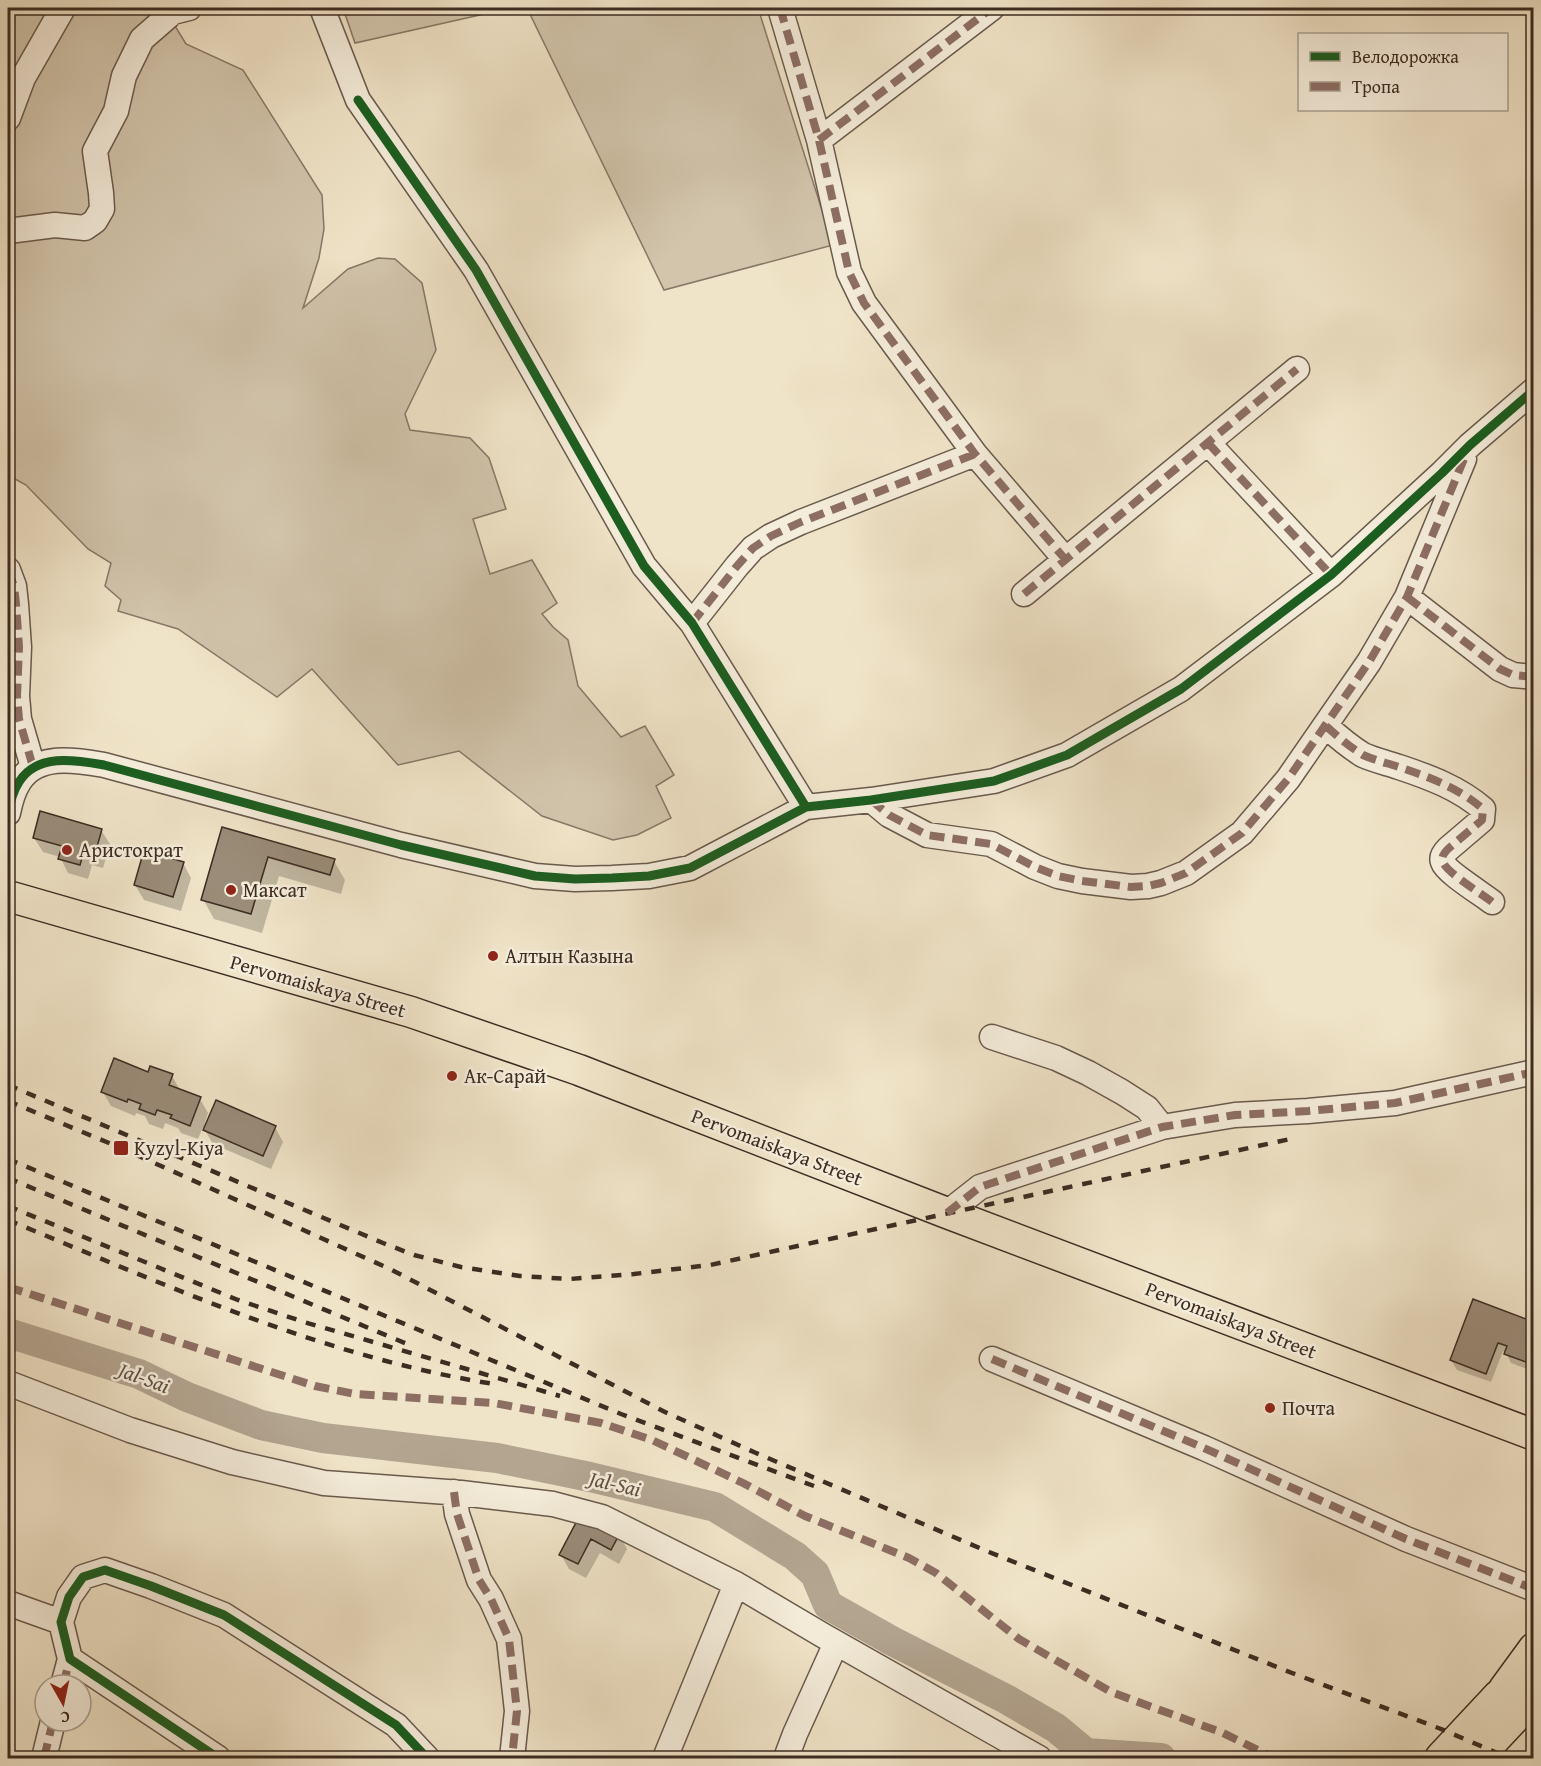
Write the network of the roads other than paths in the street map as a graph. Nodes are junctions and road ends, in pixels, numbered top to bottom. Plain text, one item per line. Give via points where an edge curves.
1 (63, 8) edge
2 (189, 8) edge
3 (322, 8) edge
4 (780, 8) edge
5 (992, 8) edge
6 (8, 118) edge
7 (819, 140) junction
8 (8, 231) edge
9 (1297, 369) dead end
10 (1532, 393) edge
11 (1208, 443) junction
12 (975, 454) junction
13 (1448, 479) junction
14 (1065, 559) junction
15 (8, 570) edge
16 (1331, 575) junction
17 (1024, 594) dead end
18 (1407, 597) junction
19 (692, 623) junction
20 (1533, 676) edge
21 (1326, 726) junction
22 (33, 767) junction
23 (871, 800) junction
24 (806, 807) junction
25 (8, 813) edge
26 (8, 896) edge
27 (1492, 902) dead end
28 (992, 1037) dead end
29 (1533, 1072) edge
30 (1162, 1127) junction
31 (947, 1213) junction
32 (993, 1359) dead end
33 (8, 1383) edge
34 (1533, 1435) edge
35 (454, 1492) junction
36 (736, 1584) junction
37 (1533, 1589) edge
38 (8, 1603) edge
39 (61, 1623) junction
40 (836, 1643) junction
41 (1533, 1648) edge
42 (70, 1659) junction
43 (1533, 1671) edge
44 (66, 1673) edge
45 (1533, 1695) edge
46 (1498, 1697) junction
47 (50, 1733) edge
48 (44, 1758) edge
49 (218, 1758) edge
50 (427, 1758) edge
51 (512, 1758) edge
52 (665, 1758) edge
53 (786, 1758) edge
54 (1038, 1758) edge
55 (1442, 1758) edge
56 (1475, 1758) edge

1 - 6 street via 23,78
2 - 8 street via 173,12 142,39 124,76 116,111 95,151 102,209 95,221 85,228 55,225
3 - 19 street via 358,100 476,270 644,567
4 - 7 street
5 - 7 street
7 - 12 street via 849,272 864,303
9 - 11 street
10 - 13 street via 1470,445
11 - 14 street
11 - 16 street
12 - 14 street
12 - 19 street via 771,536 753,548
13 - 16 street
13 - 18 street
14 - 17 street
15 - 22 street via 16,604 19,719
16 - 23 street via 1181,689 1067,755 994,781
18 - 20 street via 1500,669 1513,675
18 - 21 street via 1370,662
19 - 24 street
21 - 23 street via 1242,833 1186,873 1161,884 1131,887 1058,876 991,844 927,835 889,815
21 - 27 street via 1365,756 1455,789 1483,808 1482,820 1442,858 1454,873
22 - 24 street via 62,760 104,765 402,845 535,876 575,879 650,876 690,867
22 - 25 street via 17,784
23 - 24 street
26 - 31 main road, Pervomaiskaya Street via 411,1012 579,1070
28 - 30 street via 1056,1058 1096,1078 1147,1108
29 - 30 street via 1395,1103 1235,1115
30 - 31 street via 980,1187
31 - 34 main road, Pervomaiskaya Street
32 - 37 street via 1406,1539
33 - 35 street via 130,1430 232,1462 324,1483
35 - 36 street via 553,1504 602,1517
35 - 51 street via 457,1514 479,1580 509,1639 517,1711
36 - 40 street
36 - 52 street
38 - 39 street
39 - 42 street
39 - 50 street via 69,1597 83,1577 105,1570 151,1586 224,1615 396,1725
40 - 53 street
40 - 54 street
41 - 46 main road
42 - 44 street
42 - 49 street
43 - 46 highway
45 - 56 highway
46 - 55 highway
47 - 48 street

